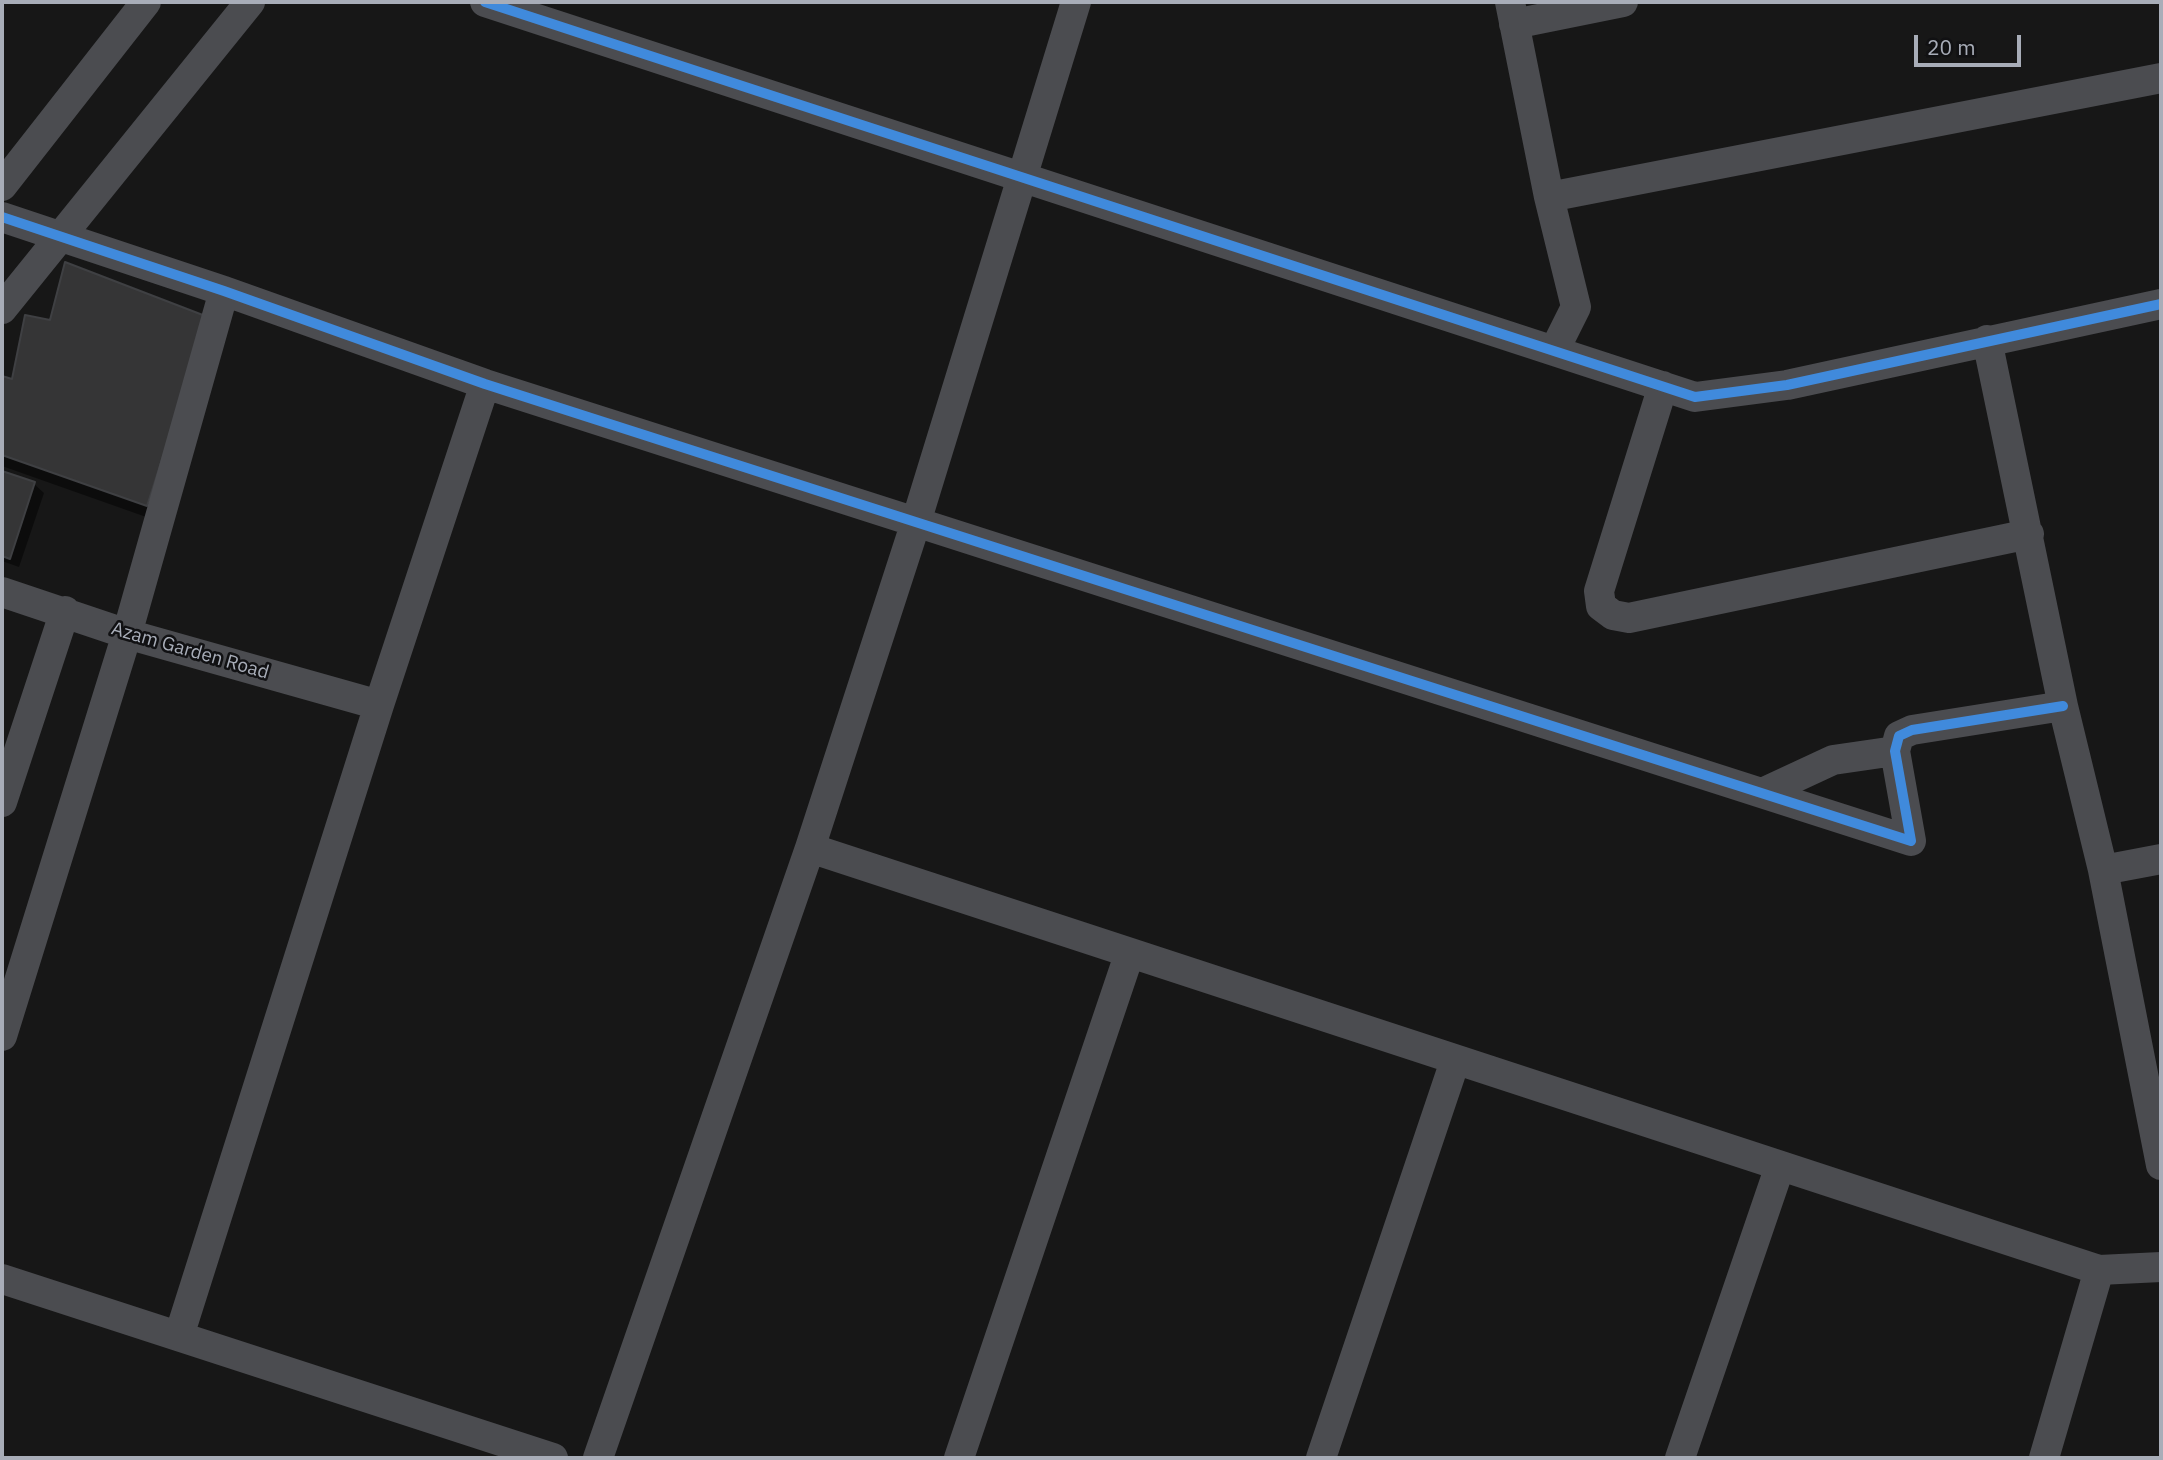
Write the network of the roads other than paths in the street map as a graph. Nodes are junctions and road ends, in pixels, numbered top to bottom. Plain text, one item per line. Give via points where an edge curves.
1 (146, 2) edge
2 (250, 2) edge
3 (485, 2) edge
4 (1076, 2) edge
5 (1623, 2) edge
6 (1512, 13) edge
7 (2161, 78) edge
8 (1022, 178) junction
9 (2, 186) edge
10 (1549, 197) junction
11 (2, 217) edge
12 (59, 234) junction
13 (225, 291) junction
14 (2161, 304) edge
15 (2, 309) edge
16 (1987, 340) junction
17 (1555, 349) junction
18 (485, 384) junction
19 (1662, 386) junction
20 (916, 522) junction
21 (2029, 534) junction
22 (2, 592) edge
23 (65, 611) junction
24 (127, 634) junction
25 (379, 705) junction
26 (2063, 706) junction
27 (1895, 751) junction
28 (1762, 793) junction
29 (2, 802) edge
30 (810, 848) junction
31 (2161, 859) edge
32 (2103, 870) junction
33 (1129, 955) junction
34 (2, 1035) edge
35 (1455, 1060) junction
36 (2152, 1067) edge
37 (2161, 1165) edge
38 (1780, 1166) junction
39 (2161, 1267) edge
40 (2099, 1270) junction
41 (2, 1279) edge
42 (179, 1336) junction
43 (553, 1458) edge
44 (598, 1458) edge
45 (959, 1458) edge
46 (1321, 1458) edge
47 (1680, 1458) edge
48 (2045, 1458) edge

1 - 9 street
2 - 12 street
3 - 8 street
4 - 8 street
5 - 6 street
6 - 10 street
7 - 10 street
8 - 17 street
8 - 20 street
10 - 17 street via 1576,307
11 - 12 street
12 - 13 street
12 - 15 street
13 - 18 street
13 - 24 street
14 - 16 street
16 - 19 street via 1787,385 1703,398
16 - 21 street
17 - 19 street
18 - 20 street
18 - 25 street
19 - 21 street via 1598,591 1601,606 1613,615 1629,618
20 - 28 street
20 - 30 street
21 - 26 street
22 - 23 street, Azam Garden Road
23 - 24 street, Azam Garden Road
23 - 29 street
24 - 25 street, Azam Garden Road
24 - 34 street
25 - 42 street
26 - 27 street via 1912,730 1899,736
26 - 32 street
27 - 28 street via 1833,761
27 - 28 street via 1911,841
30 - 33 street
30 - 44 street
31 - 32 street
32 - 36 street
33 - 35 street
33 - 45 street
35 - 38 street
35 - 46 street
36 - 37 street
38 - 40 street
38 - 47 street
39 - 40 street
40 - 48 street
41 - 42 street
42 - 43 street

